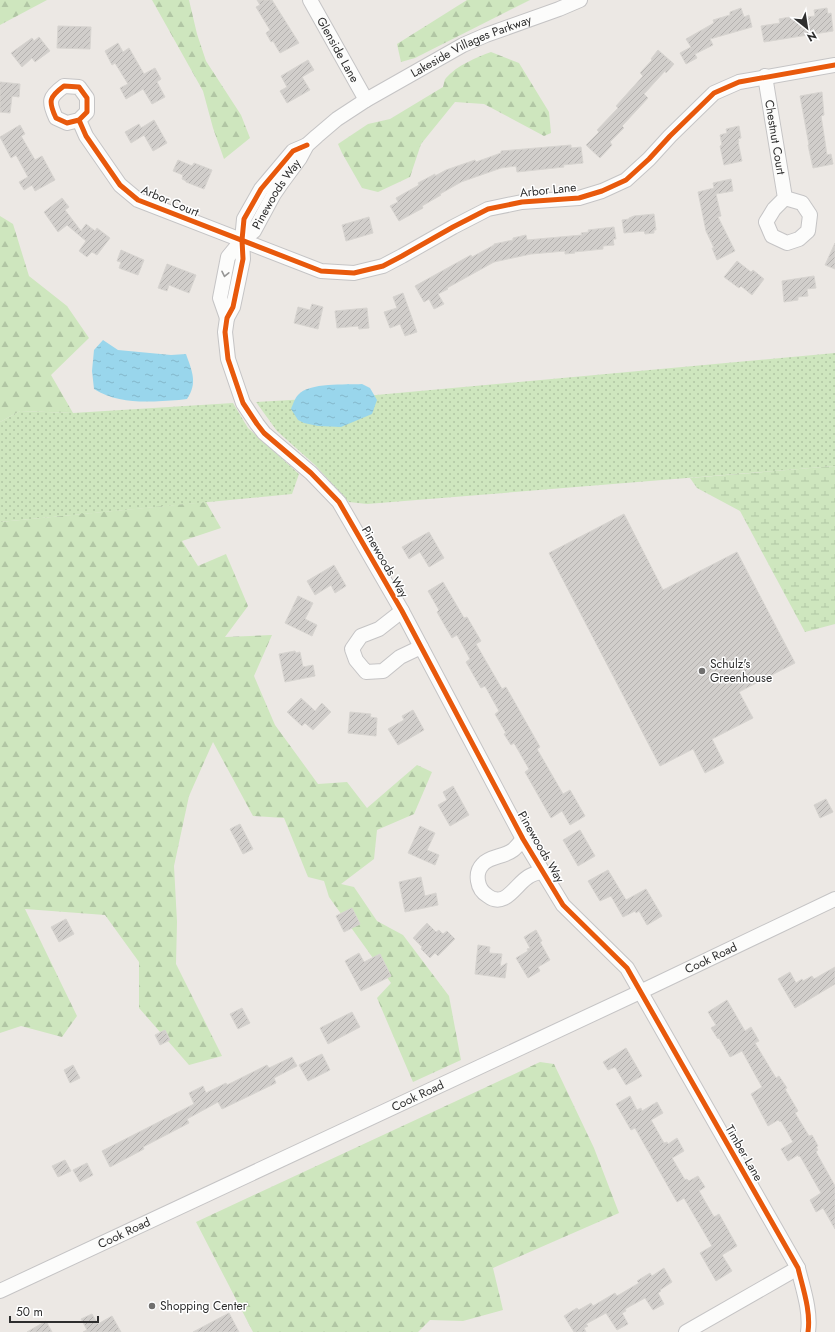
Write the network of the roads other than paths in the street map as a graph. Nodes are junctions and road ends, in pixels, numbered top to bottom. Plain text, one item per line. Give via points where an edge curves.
1 (310, 0) edge
2 (580, 0) edge
3 (835, 64) edge
4 (765, 76) junction
5 (366, 100) junction
6 (79, 120) dead end
7 (785, 198) dead end
8 (242, 240) junction
9 (402, 611) junction
10 (421, 647) junction
11 (523, 839) junction
12 (542, 871) junction
13 (835, 899) edge
14 (640, 992) junction
15 (798, 1268) junction
16 (0, 1291) edge
17 (686, 1332) edge
18 (808, 1332) edge

1 - 5 street, Glenside Lane
2 - 5 street, Lakeside Villages Parkway via 469,43
3 - 4 street, Arbor Lane
4 - 7 street, Chestnut Court
4 - 8 street, Arbor Lane via 739,82 714,93 626,180 579,198 522,202 488,209 383,266 354,273 321,271
5 - 8 street, Pinewoods Way via 307,145 274,194 254,231
6 - 8 street, Arbor Court via 86,136 120,185 138,200
8 - 9 street, Pinewoods Way via 243,259 225,332 228,359 243,403 264,434 311,473 339,502
9 - 10 street, Pinewoods Way
9 - 10 street, Pinewoods Way via 379,629 361,636 352,649 356,660 366,672 384,671 400,657
10 - 11 street, Pinewoods Way
11 - 12 street, Pinewoods Way
11 - 12 street, Pinewoods Way via 513,850 482,864 478,884 492,899 501,900 511,895 528,877
12 - 14 street, Pinewoods Way via 563,905 627,968
13 - 14 street, Cook Road
14 - 15 street, Timber Lane
14 - 16 street, Cook Road
15 - 17 street
15 - 18 street, Timber Lane via 806,1301

